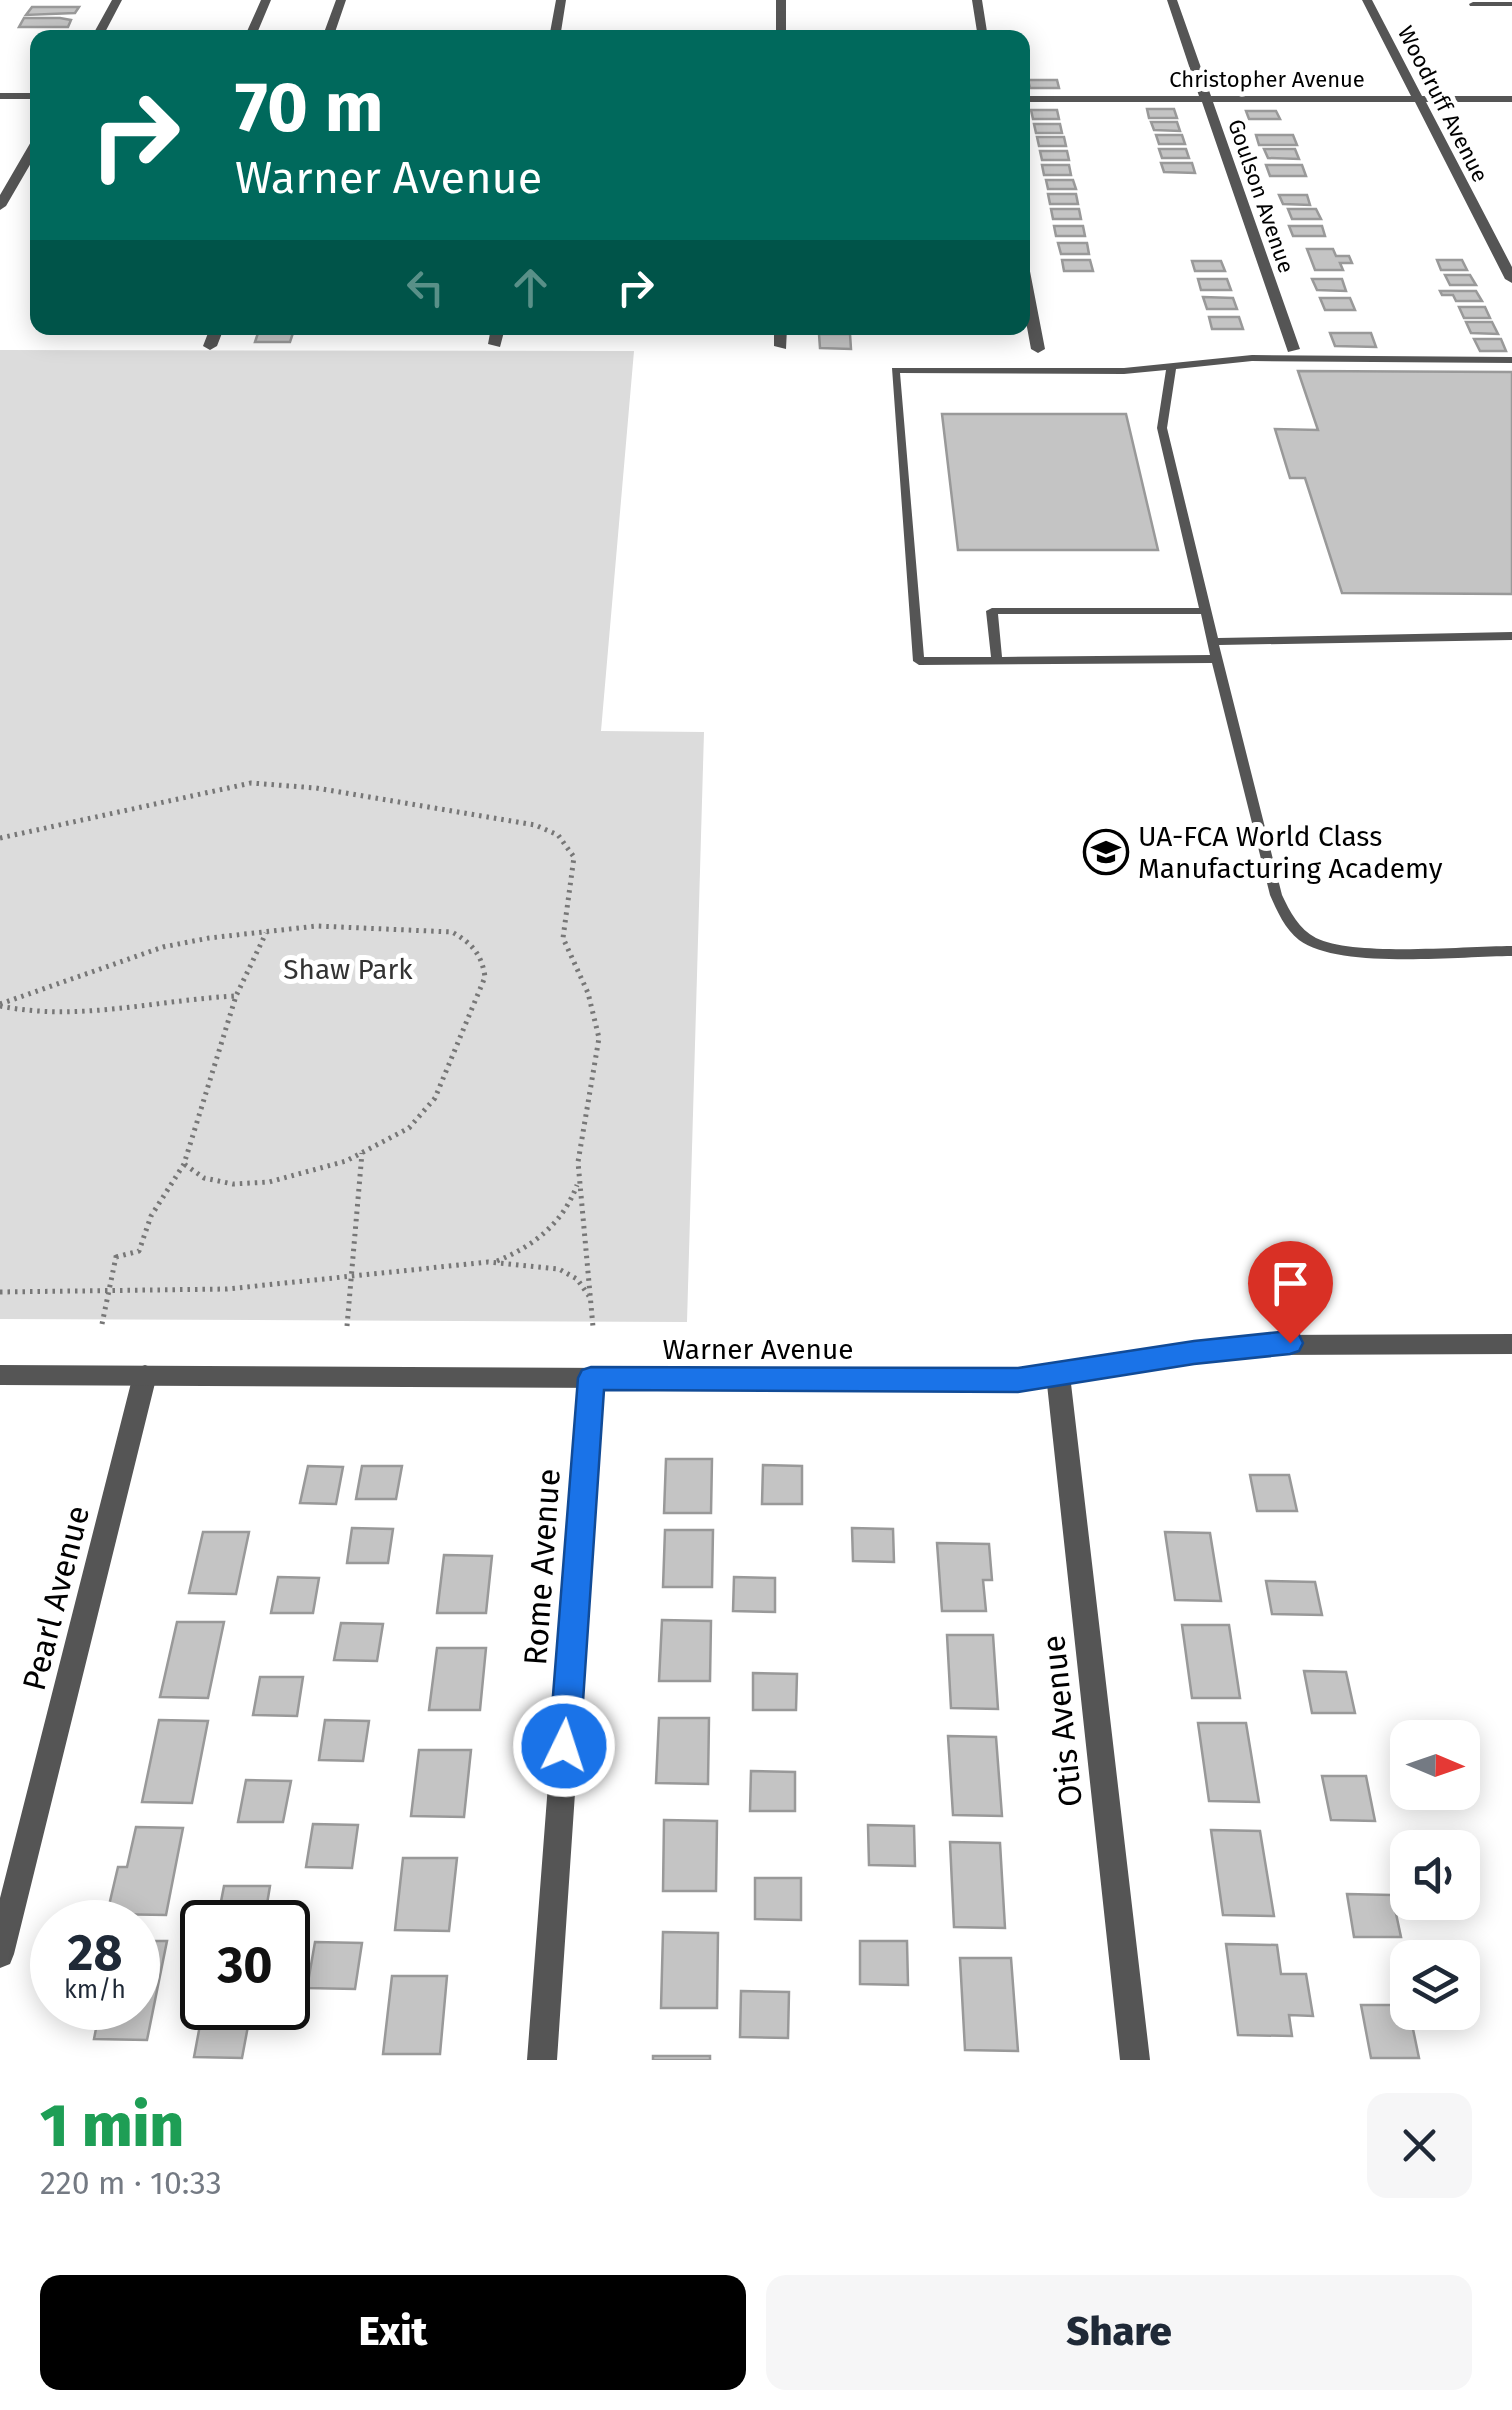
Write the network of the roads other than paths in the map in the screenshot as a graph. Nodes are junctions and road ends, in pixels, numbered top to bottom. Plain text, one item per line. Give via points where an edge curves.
1 (117, 0) edge
2 (266, 0) edge
3 (341, 0) edge
4 (561, 0) edge
5 (781, 0) edge
6 (977, 0) edge
7 (1172, 0) edge
8 (1367, 0) edge
9 (1473, 4) dead end
10 (1512, 4) edge
11 (100, 30) edge
12 (253, 30) edge
13 (330, 30) edge
14 (555, 30) edge
15 (780, 30) edge
16 (983, 30) edge
17 (0, 96) edge
18 (30, 96) edge
19 (1417, 98) junction
20 (1030, 99) edge
21 (1512, 99) edge
22 (1206, 100) junction
23 (30, 154) edge
24 (0, 206) edge
25 (1512, 279) edge
26 (1030, 305) edge
27 (214, 335) edge
28 (497, 335) edge
29 (780, 335) edge
30 (495, 344) dead end
31 (210, 346) dead end
32 (780, 346) dead end
33 (1038, 349) dead end
34 (1293, 349) dead end
35 (1512, 360) edge
36 (1171, 367) junction
37 (1206, 611) junction
38 (1512, 636) edge
39 (1213, 642) junction
40 (1217, 659) junction
41 (997, 661) junction
42 (1512, 950) edge
43 (1512, 1344) edge
44 (0, 1375) edge
45 (1058, 1375) junction
46 (145, 1376) junction
47 (591, 1378) junction
48 (0, 1954) edge
49 (542, 2060) edge
50 (1135, 2060) edge

1 - 11 street
2 - 12 street
3 - 13 street
4 - 14 street
5 - 15 street
6 - 16 street
7 - 22 street, Goulson Avenue
8 - 19 street, Woodruff Avenue
9 - 10 lane
17 - 18 street
19 - 21 street, Christopher Avenue
19 - 22 street, Christopher Avenue
19 - 25 street, Woodruff Avenue
20 - 22 street, Christopher Avenue
22 - 34 street, Goulson Avenue
23 - 24 street
26 - 33 street
27 - 31 street
28 - 30 street
29 - 32 street
35 - 36 lane via 1252,358
36 - 37 lane via 1162,428
36 - 41 lane via 895,370 919,661
37 - 39 lane
37 - 41 lane via 992,611
38 - 39 lane
39 - 40 lane
40 - 41 lane
40 - 42 lane via 1276,896 1302,936 1356,951
43 - 45 street, Warner Avenue via 1251,1345
44 - 46 street, Warner Avenue
45 - 47 street, Warner Avenue
45 - 50 street, Otis Avenue
46 - 47 street, Warner Avenue
46 - 48 street, Pearl Avenue
47 - 49 street, Rome Avenue

